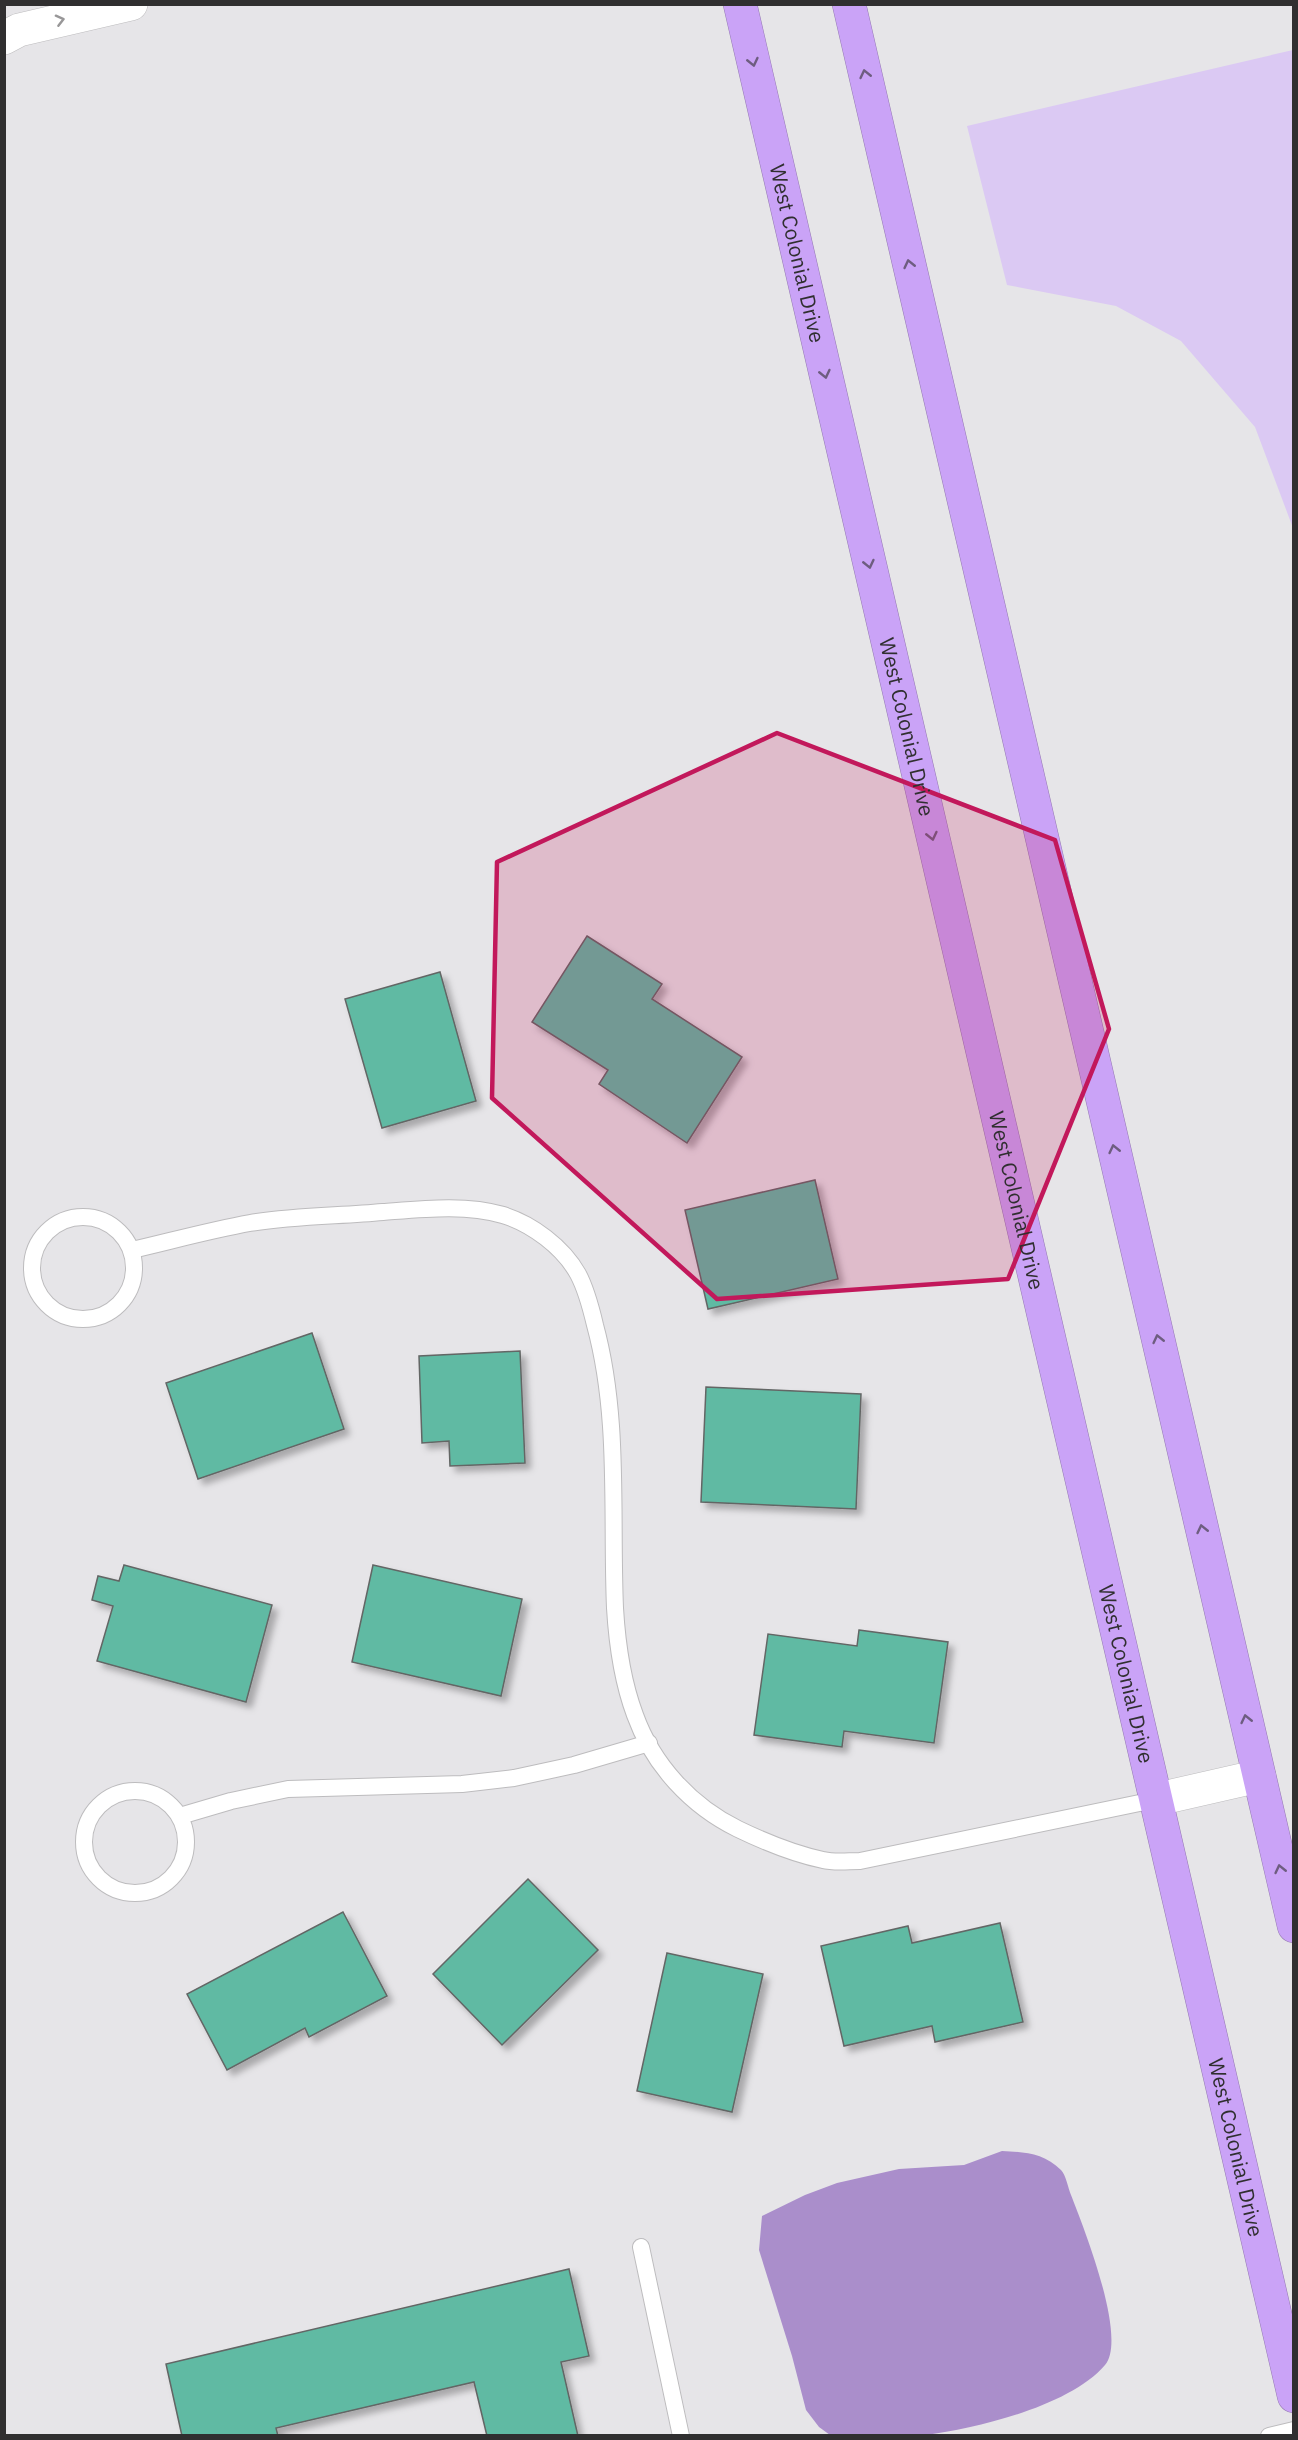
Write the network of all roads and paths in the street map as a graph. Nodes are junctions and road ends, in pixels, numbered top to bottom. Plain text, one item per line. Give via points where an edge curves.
1 (131, 4) edge
2 (740, 4) edge
3 (849, 4) edge
4 (4, 38) edge
5 (132, 1250) junction
6 (649, 1743) junction
7 (1259, 1776) junction
8 (1154, 1800) junction
9 (180, 1816) junction
10 (1293, 1926) edge
11 (641, 2247) dead end
12 (1293, 2396) edge
13 (1293, 2430) edge
14 (681, 2436) edge
15 (1269, 2436) edge

4 -> 1 street via 28,27
2 -> 8 highway, West Colonial Drive
7 -> 3 highway
5 - 5 lane via 135,1274 127,1296 110,1312 88,1320 65,1317 46,1305 33,1285 30,1261 38,1240 55,1223 77,1216 100,1218 119,1231
5 - 6 lane via 252,1223 473,1209 504,1215 531,1227 561,1251 581,1283 605,1361 611,1415 615,1612 635,1715
6 - 8 lane via 658,1761 686,1794 724,1822 758,1839 826,1861 860,1861 909,1852
6 - 9 lane via 514,1778 462,1784 288,1789
7 - 8 street
10 -> 7 highway
8 - 12 highway, West Colonial Drive
9 - 9 lane via 187,1839 183,1862 170,1880 150,1892 127,1893 105,1885 89,1868 83,1845 86,1822 100,1803 120,1791 143,1790 165,1799
11 - 14 lane
13 - 15 lane

